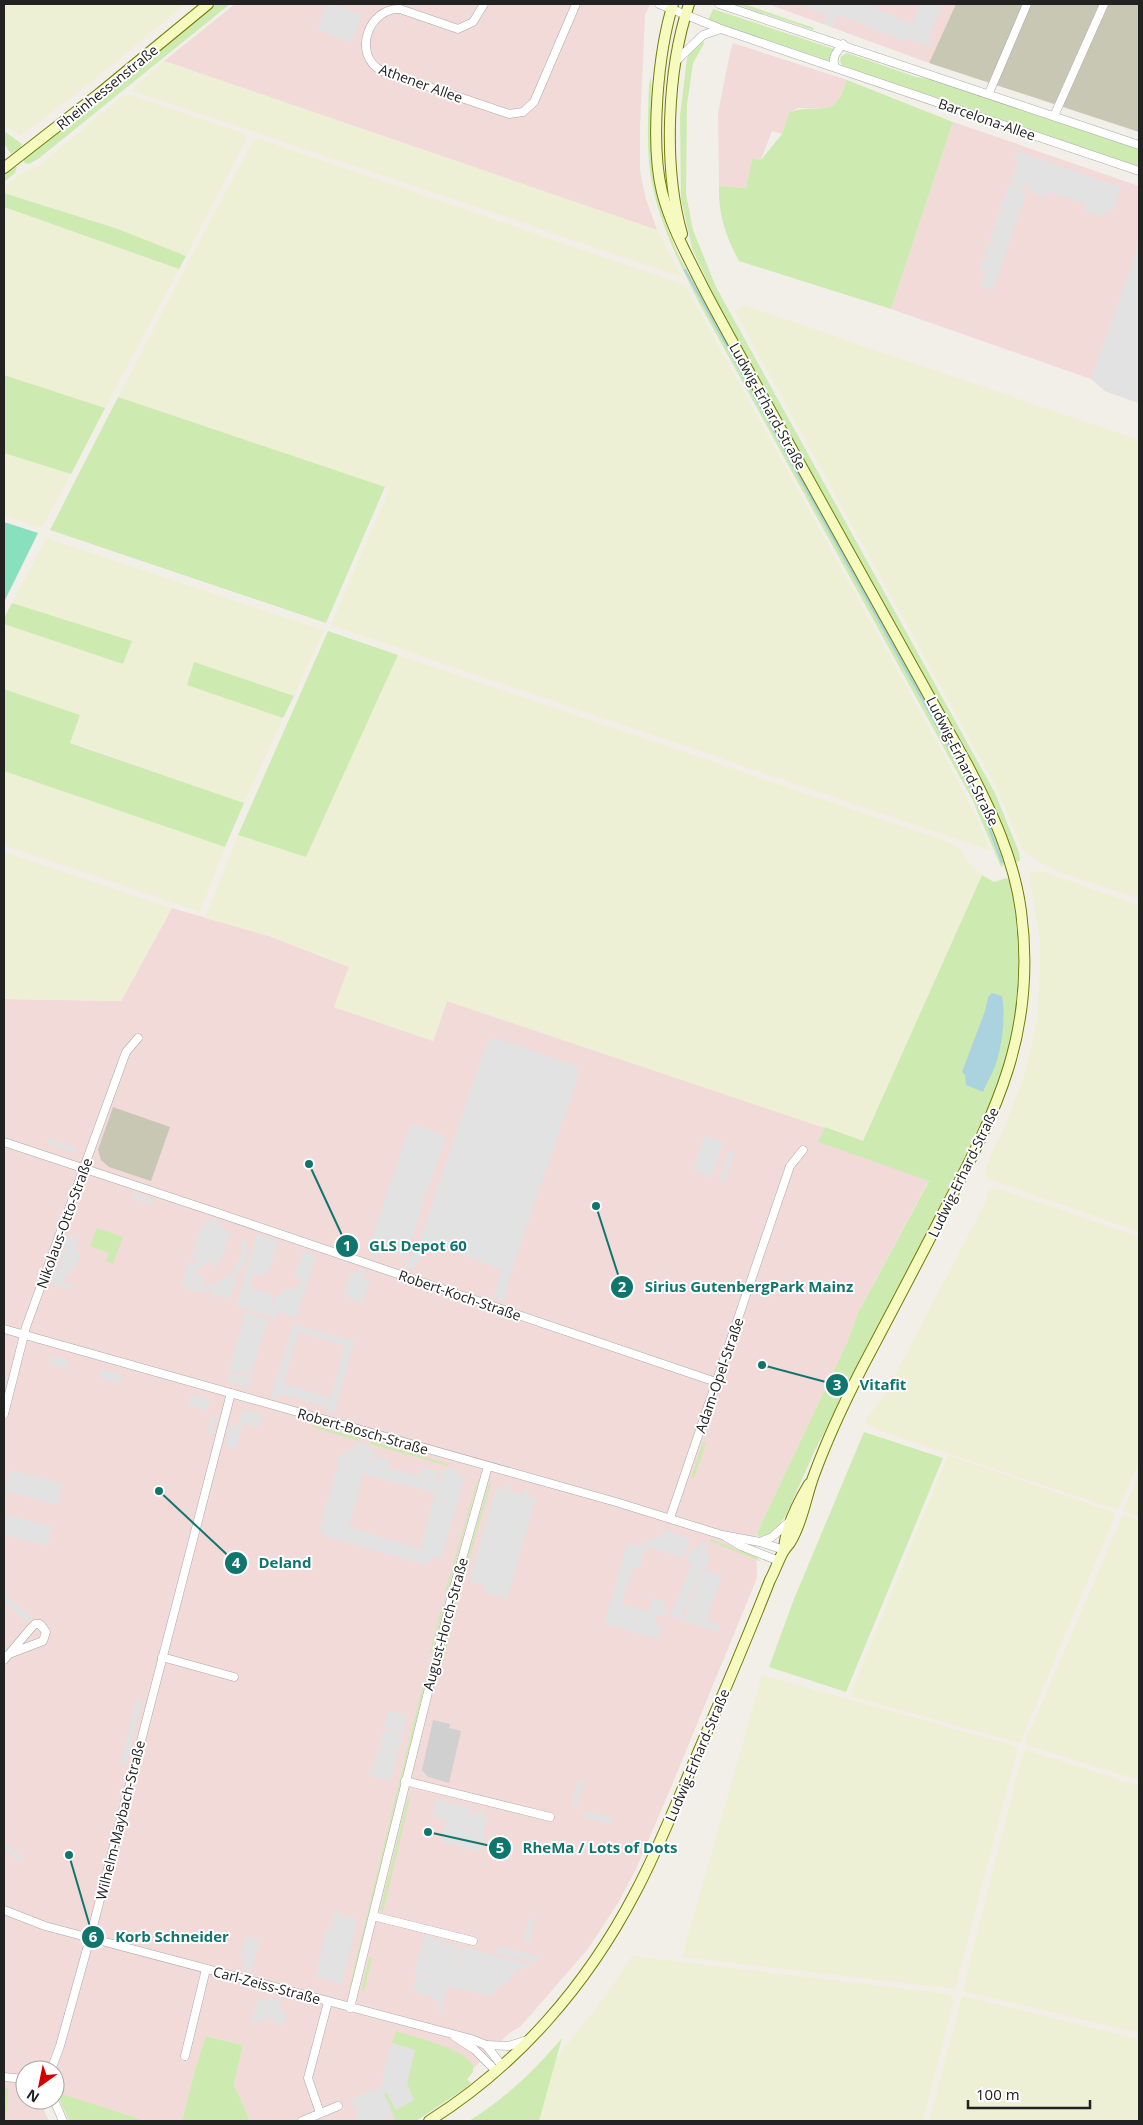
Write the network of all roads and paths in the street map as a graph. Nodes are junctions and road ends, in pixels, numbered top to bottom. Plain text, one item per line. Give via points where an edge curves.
1 (208, 4) edge
2 (484, 4) edge
3 (576, 4) edge
4 (659, 4) edge
5 (689, 4) edge
6 (719, 4) edge
7 (1027, 4) edge
8 (1104, 4) edge
9 (672, 6) edge
10 (686, 15) junction
11 (721, 29) junction
12 (843, 44) junction
13 (675, 62) junction
14 (835, 68) junction
15 (988, 93) junction
16 (1054, 116) junction
17 (1139, 145) edge
18 (4, 168) edge
19 (1139, 171) edge
20 (691, 264) junction
21 (138, 1038) dead end
22 (4, 1142) edge
23 (803, 1150) dead end
24 (85, 1168) junction
25 (4, 1328) edge
26 (25, 1335) junction
27 (716, 1382) junction
28 (231, 1393) junction
29 (4, 1414) edge
30 (488, 1466) junction
31 (813, 1478) junction
32 (670, 1518) junction
33 (793, 1518) junction
34 (722, 1535) junction
35 (760, 1542) junction
36 (784, 1550) junction
37 (779, 1561) junction
38 (6, 1657) edge
39 (162, 1657) junction
40 (234, 1677) dead end
41 (405, 1781) junction
42 (550, 1816) dead end
43 (4, 1910) edge
44 (373, 1916) junction
45 (90, 1938) junction
46 (473, 1940) dead end
47 (206, 1969) junction
48 (328, 2002) junction
49 (350, 2008) junction
50 (446, 2034) junction
51 (531, 2038) junction
52 (486, 2045) junction
53 (185, 2056) dead end
54 (55, 2060) edge
55 (499, 2069) junction
56 (338, 2106) dead end
57 (320, 2113) junction
58 (302, 2120) edge
59 (429, 2121) edge

1 - 18 main road, Rheinhessenstraße
2 - 3 street, Athener Allee via 473,22 458,29 391,8 375,18 365,47 366,56 382,71 508,114 523,112 534,102
4 - 9 street
5 - 10 main road, Ludwig-Erhard-Straße
6 - 12 street, Barcelona-Allee
7 - 15 street
8 - 16 street
9 - 10 street
9 - 20 main road, Ludwig-Erhard-Straße via 658,93 658,162 668,214
10 - 11 street, Barcelona-Allee
10 - 13 main road, Ludwig-Erhard-Straße
11 - 13 street via 703,35
11 - 14 street, Barcelona-Allee
12 - 14 street via 835,56
12 - 15 street, Barcelona-Allee
13 - 20 main road, Ludwig-Erhard-Straße via 672,184
14 - 19 street, Barcelona-Allee
15 - 16 street, Barcelona-Allee
16 - 17 street, Barcelona-Allee
20 - 31 main road, Ludwig-Erhard-Straße via 968,766 1003,841 1021,910 1024,947 1022,1003 1018,1037 1000,1095 964,1174 845,1402
21 - 24 street, Nikolaus-Otto-Straße via 126,1052
22 - 24 street, Robert-Koch-Straße
23 - 27 street, Adam-Opel-Straße via 790,1166
24 - 26 street, Nikolaus-Otto-Straße
24 - 27 street, Robert-Koch-Straße
25 - 26 street, Robert-Bosch-Straße
26 - 28 street, Robert-Bosch-Straße
26 - 29 street, Nikolaus-Otto-Straße
27 - 32 street, Adam-Opel-Straße
28 - 30 street, Robert-Bosch-Straße
28 - 39 street, Wilhelm-Maybach-Straße
30 - 32 street, Robert-Bosch-Straße
30 - 41 street, August-Horch-Straße
31 - 33 main road, Ludwig-Erhard-Straße
31 - 36 main road, Ludwig-Erhard-Straße via 808,1500 791,1542
32 - 34 street, Robert-Bosch-Straße
33 - 35 street via 776,1534
33 - 36 main road, Ludwig-Erhard-Straße via 785,1537
34 - 35 street, Robert-Bosch-Straße
34 - 37 street, Robert-Bosch-Straße
35 - 36 street, Robert-Bosch-Straße
36 - 37 main road, Ludwig-Erhard-Straße
37 - 51 main road, Ludwig-Erhard-Straße via 635,1894 588,1970
38 - 38 street via 43,1641 44,1628 35,1624
39 - 40 street
39 - 45 street, Wilhelm-Maybach-Straße
41 - 42 street
41 - 44 street, August-Horch-Straße
43 - 45 street, Carl-Zeiss-Straße via 45,1926
44 - 46 street
44 - 49 street, August-Horch-Straße
45 - 47 street, Carl-Zeiss-Straße
45 - 54 street, Wilhelm-Maybach-Straße
47 - 48 street, Carl-Zeiss-Straße
47 - 53 street, Carl-Zeiss-Straße
48 - 49 street, Carl-Zeiss-Straße
48 - 57 street, Carl-Zeiss-Straße via 308,2078
49 - 50 street, Carl-Zeiss-Straße
50 - 52 street, Carl-Zeiss-Straße
50 - 55 street, Carl-Zeiss-Straße via 474,2049
51 - 52 street, Carl-Zeiss-Straße via 509,2046
51 - 55 main road, Ludwig-Erhard-Straße
52 - 55 street via 498,2058
55 - 59 main road, Ludwig-Erhard-Straße
56 - 57 street
57 - 58 street

